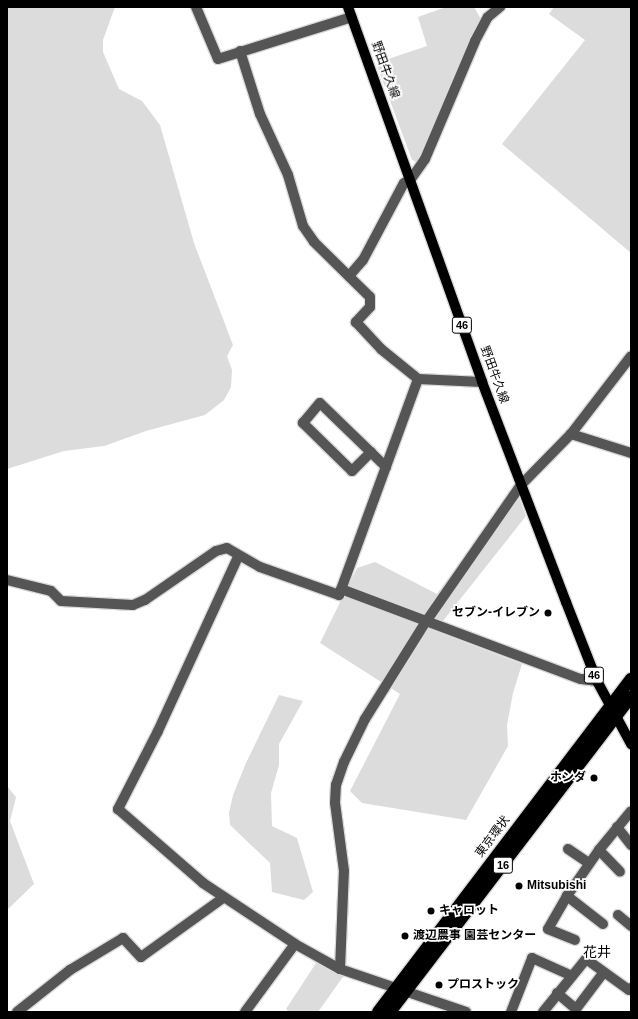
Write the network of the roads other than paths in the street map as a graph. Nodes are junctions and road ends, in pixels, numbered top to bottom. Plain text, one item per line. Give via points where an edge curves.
1 (196, 7) edge
2 (500, 7) edge
3 (350, 12) edge
4 (240, 51) junction
5 (411, 179) junction
6 (349, 276) junction
7 (631, 356) edge
8 (418, 379) junction
9 (482, 382) junction
10 (571, 434) junction
11 (371, 452) junction
12 (631, 453) edge
13 (386, 467) junction
14 (521, 485) junction
15 (238, 557) junction
16 (7, 580) edge
17 (341, 589) junction
18 (424, 622) junction
19 (631, 679) edge
20 (597, 681) junction
21 (631, 697) edge
22 (612, 712) junction
23 (631, 744) edge
24 (631, 811) edge
25 (617, 827) junction
26 (631, 845) edge
27 (568, 849) dead end
28 (599, 850) junction
29 (589, 863) junction
30 (620, 872) dead end
31 (567, 896) junction
32 (223, 898) junction
33 (618, 915) dead end
34 (603, 924) dead end
35 (631, 926) edge
36 (575, 940) dead end
37 (295, 944) junction
38 (340, 969) junction
39 (604, 972) junction
40 (572, 976) junction
41 (631, 988) edge
42 (401, 990) junction
43 (557, 993) junction
44 (445, 1008) edge
45 (17, 1012) edge
46 (245, 1012) edge
47 (378, 1012) edge
48 (390, 1012) edge
49 (466, 1012) edge
50 (511, 1012) edge
51 (543, 1012) edge

1 - 4 street via 218,59
2 - 5 street via 488,17 475,41 425,159
3 - 4 street
3 - 5 main road, 野田牛久線 / 46
4 - 6 street via 260,114 288,175 302,226 314,242
5 - 6 street via 404,183 363,260
5 - 9 main road, 野田牛久線 / 46
6 - 8 street via 370,297 370,307 356,322 382,349
7 - 10 street
8 - 9 street
8 - 13 street
9 - 14 main road, 野田牛久線 / 46
10 - 12 street
10 - 14 street
11 - 11 street via 320,403 303,423 352,470
11 - 13 street
13 - 17 street
14 - 18 street
14 - 20 main road, 野田牛久線 / 46
15 - 16 street via 227,548 216,551 146,600 133,605 61,601 50,591
15 - 17 street via 314,588 339,595
15 - 32 street via 158,731 118,809
17 - 18 street
18 - 20 street via 581,679
18 - 38 street via 365,719 336,785 335,803 344,871
19 - 22 highway, 東京環状 / 16
20 - 22 main road, 野田牛久線 / 46
21 - 22 highway, 東京環状 / 16
22 - 23 main road, 野田牛久線 / 46
22 - 42 highway, 東京環状 / 16
24 - 25 street
25 - 26 street
25 - 28 street
27 - 29 street
28 - 29 street
28 - 30 street
29 - 31 street
31 - 34 street
31 - 36 street via 548,929
32 - 37 street
32 - 45 street via 141,957 123,938 117,941 70,970
33 - 35 street
37 - 38 street
37 - 46 street
38 - 42 street
39 - 40 street via 586,958
39 - 41 street via 629,990
39 - 43 street via 576,1009
40 - 43 street
40 - 50 street via 532,958
42 - 44 street
42 - 47 highway, 東京環状 / 16
42 - 48 highway, 東京環状 / 16
43 - 51 street
44 - 49 street

